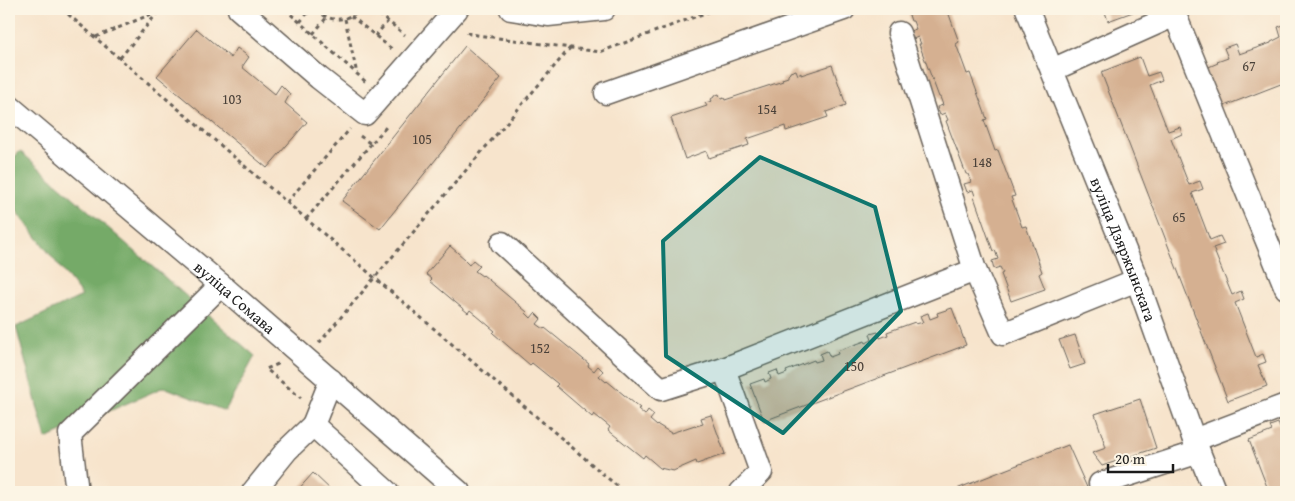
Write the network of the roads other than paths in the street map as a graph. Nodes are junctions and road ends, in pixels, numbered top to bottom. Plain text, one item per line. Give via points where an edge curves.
1 (239, 9) edge
2 (511, 9) edge
3 (604, 9) edge
4 (844, 9) edge
5 (1026, 9) edge
6 (453, 13) edge
7 (899, 33) dead end
8 (1052, 70) junction
9 (606, 92) dead end
10 (9, 106) edge
11 (502, 243) dead end
12 (975, 270) junction
13 (1137, 280) junction
14 (221, 285) junction
15 (1286, 288) edge
16 (724, 369) junction
17 (330, 380) junction
18 (1286, 404) edge
19 (315, 419) junction
20 (1197, 446) junction
21 (1100, 484) dead end
22 (78, 492) edge
23 (253, 492) edge
24 (387, 492) edge
25 (459, 492) edge
26 (741, 492) edge
27 (1216, 492) edge

1 - 6 street via 365,114
2 - 3 street via 548,15
4 - 9 street
5 - 8 street, вуліца Дзяржынскага
7 - 12 street
8 - 13 street, вуліца Дзяржынскага
8 - 15 street via 1175,15
10 - 14 street, вуліца Сомава
11 - 16 street via 660,390
12 - 13 street via 1003,334
12 - 16 street
13 - 20 street, вуліца Дзяржынскага
14 - 17 street, вуліца Сомава
14 - 22 street via 70,434
16 - 26 street via 761,472
17 - 19 street
17 - 25 street, вуліца Сомава
18 - 20 street
19 - 23 street
19 - 24 street
20 - 21 street
20 - 27 street, вуліца Дзяржынскага

